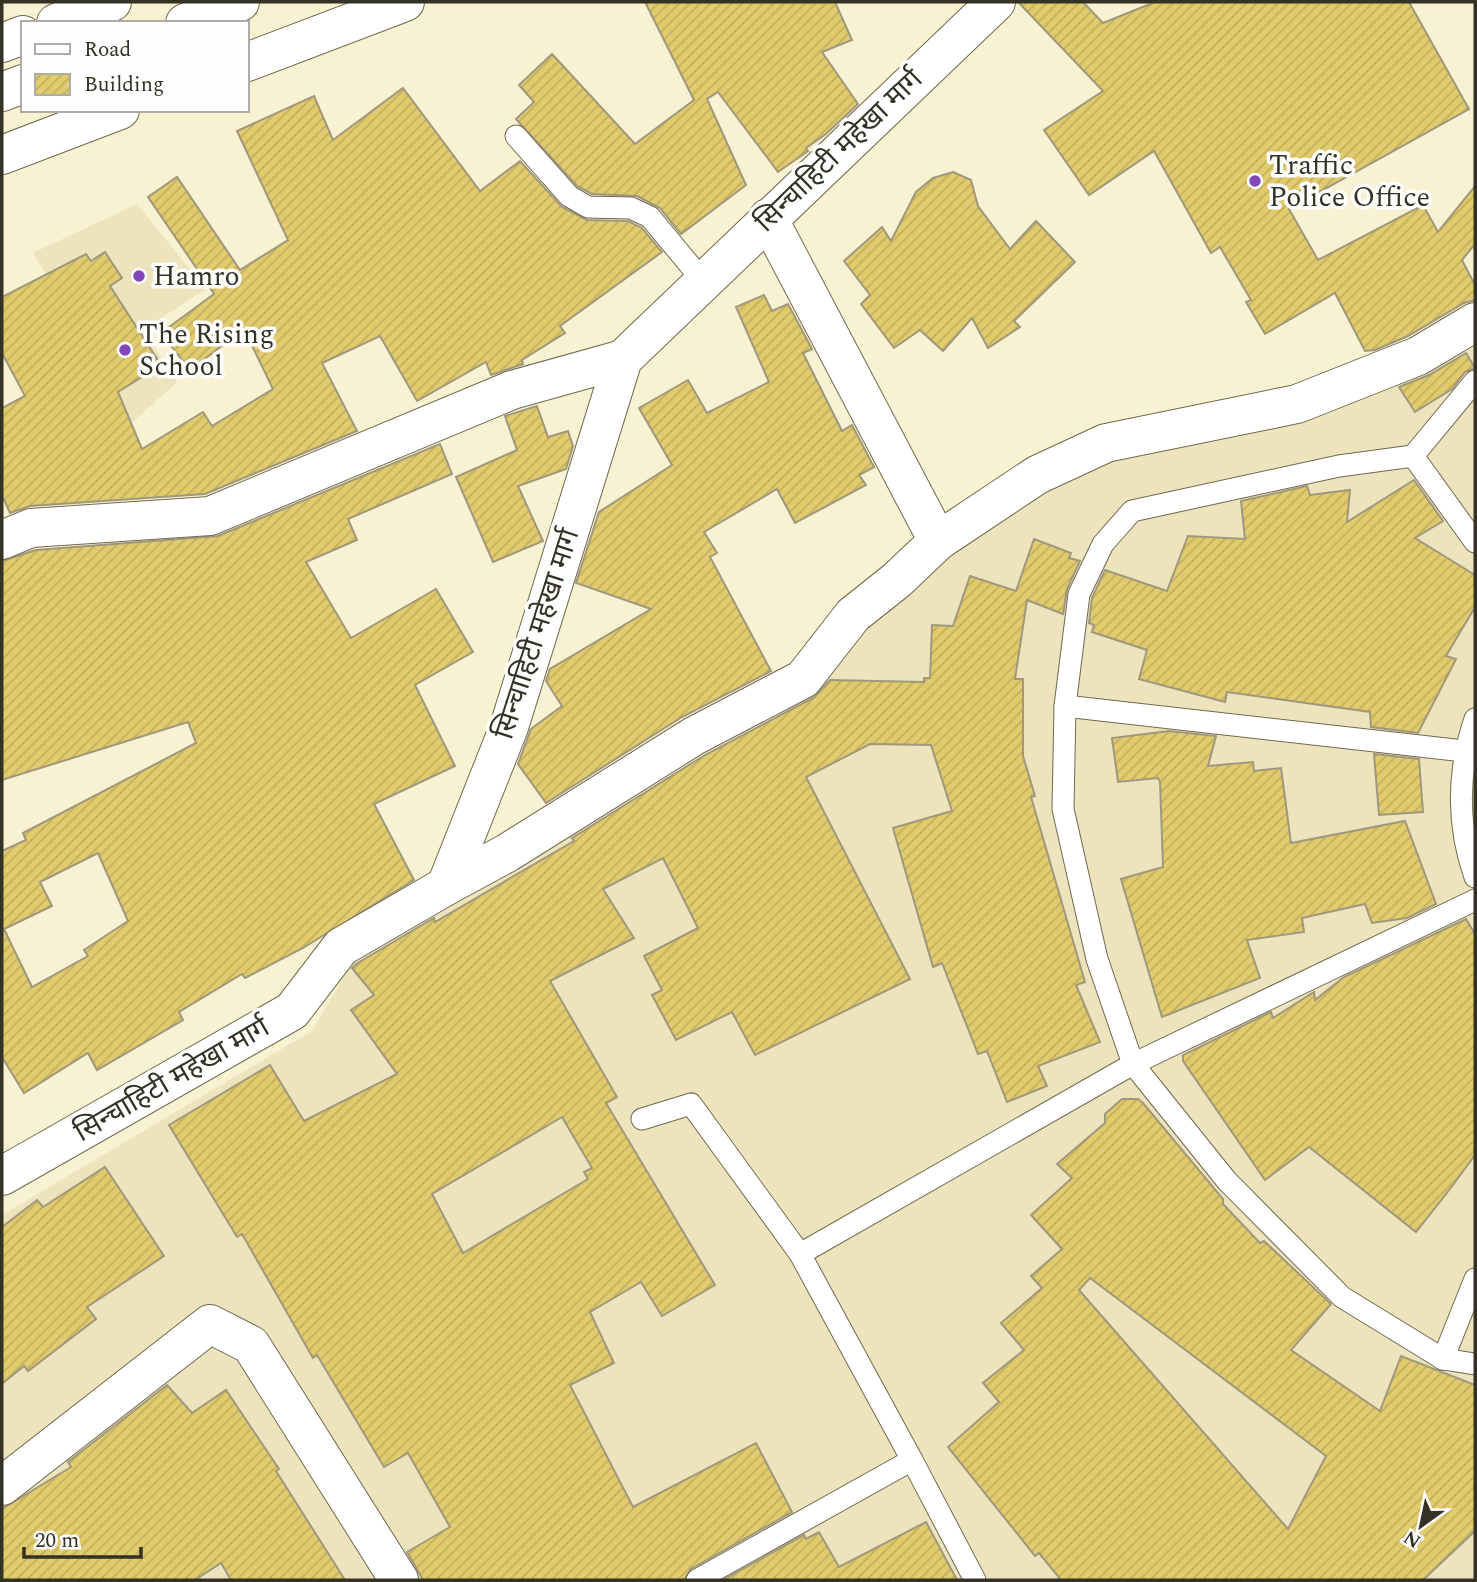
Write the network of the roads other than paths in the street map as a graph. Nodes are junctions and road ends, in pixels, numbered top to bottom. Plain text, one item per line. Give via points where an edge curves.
1 (112, 2) edge
2 (240, 2) edge
3 (405, 2) edge
4 (996, 2) edge
5 (61, 21) edge
6 (189, 21) edge
7 (21, 36) edge
8 (2, 43) edge
9 (248, 62) edge
10 (21, 85) edge
11 (2, 92) edge
12 (115, 112) edge
13 (516, 136) dead end
14 (2, 155) edge
15 (768, 218) junction
16 (703, 281) junction
17 (1475, 323) edge
18 (623, 359) junction
19 (1475, 381) edge
20 (1413, 456) junction
21 (2, 540) edge
22 (938, 541) junction
23 (1475, 542) edge
24 (1065, 706) junction
25 (1475, 719) edge
26 (1464, 751) junction
27 (1475, 877) edge
28 (446, 886) junction
29 (1475, 900) edge
30 (1133, 1064) junction
31 (642, 1119) dead end
32 (2, 1176) edge
33 (800, 1254) junction
34 (1475, 1279) edge
35 (1443, 1359) junction
36 (1475, 1364) edge
37 (912, 1460) junction
38 (2, 1486) edge
39 (400, 1580) edge
40 (696, 1580) edge
41 (975, 1580) edge

1 - 5 main road
2 - 6 main road
3 - 9 main road
4 - 15 main road, सिन्चाहिटी महेखा मार्ग
7 - 8 main road
10 - 11 main road
12 - 14 main road
13 - 16 lane via 569,196 588,207 631,208 650,217
15 - 16 main road, सिन्चाहिटी महेखा मार्ग
15 - 22 main road
16 - 18 main road, सिन्चाहिटी महेखा मार्ग
17 - 22 main road via 1418,356 1297,404 1106,443 1037,475
18 - 21 main road via 512,390 210,516 31,527
18 - 28 main road, सिन्चाहिटी महेखा मार्ग via 509,727
19 - 20 lane
20 - 23 lane
20 - 24 lane via 1339,466 1132,511 1103,544 1079,594
22 - 28 main road via 853,615 803,679 694,736
24 - 26 lane
24 - 30 lane via 1063,810 1097,959
25 - 26 lane
26 - 27 lane via 1459,800 1465,850
28 - 32 main road, सिन्चाहिटी महेखा मार्ग via 341,947 292,1011
29 - 30 lane
30 - 33 lane
30 - 35 lane via 1227,1181 1342,1297
31 - 33 lane via 691,1104
33 - 37 lane
34 - 35 lane
35 - 36 lane
37 - 40 lane
37 - 41 lane
38 - 39 main road via 210,1324 251,1345

